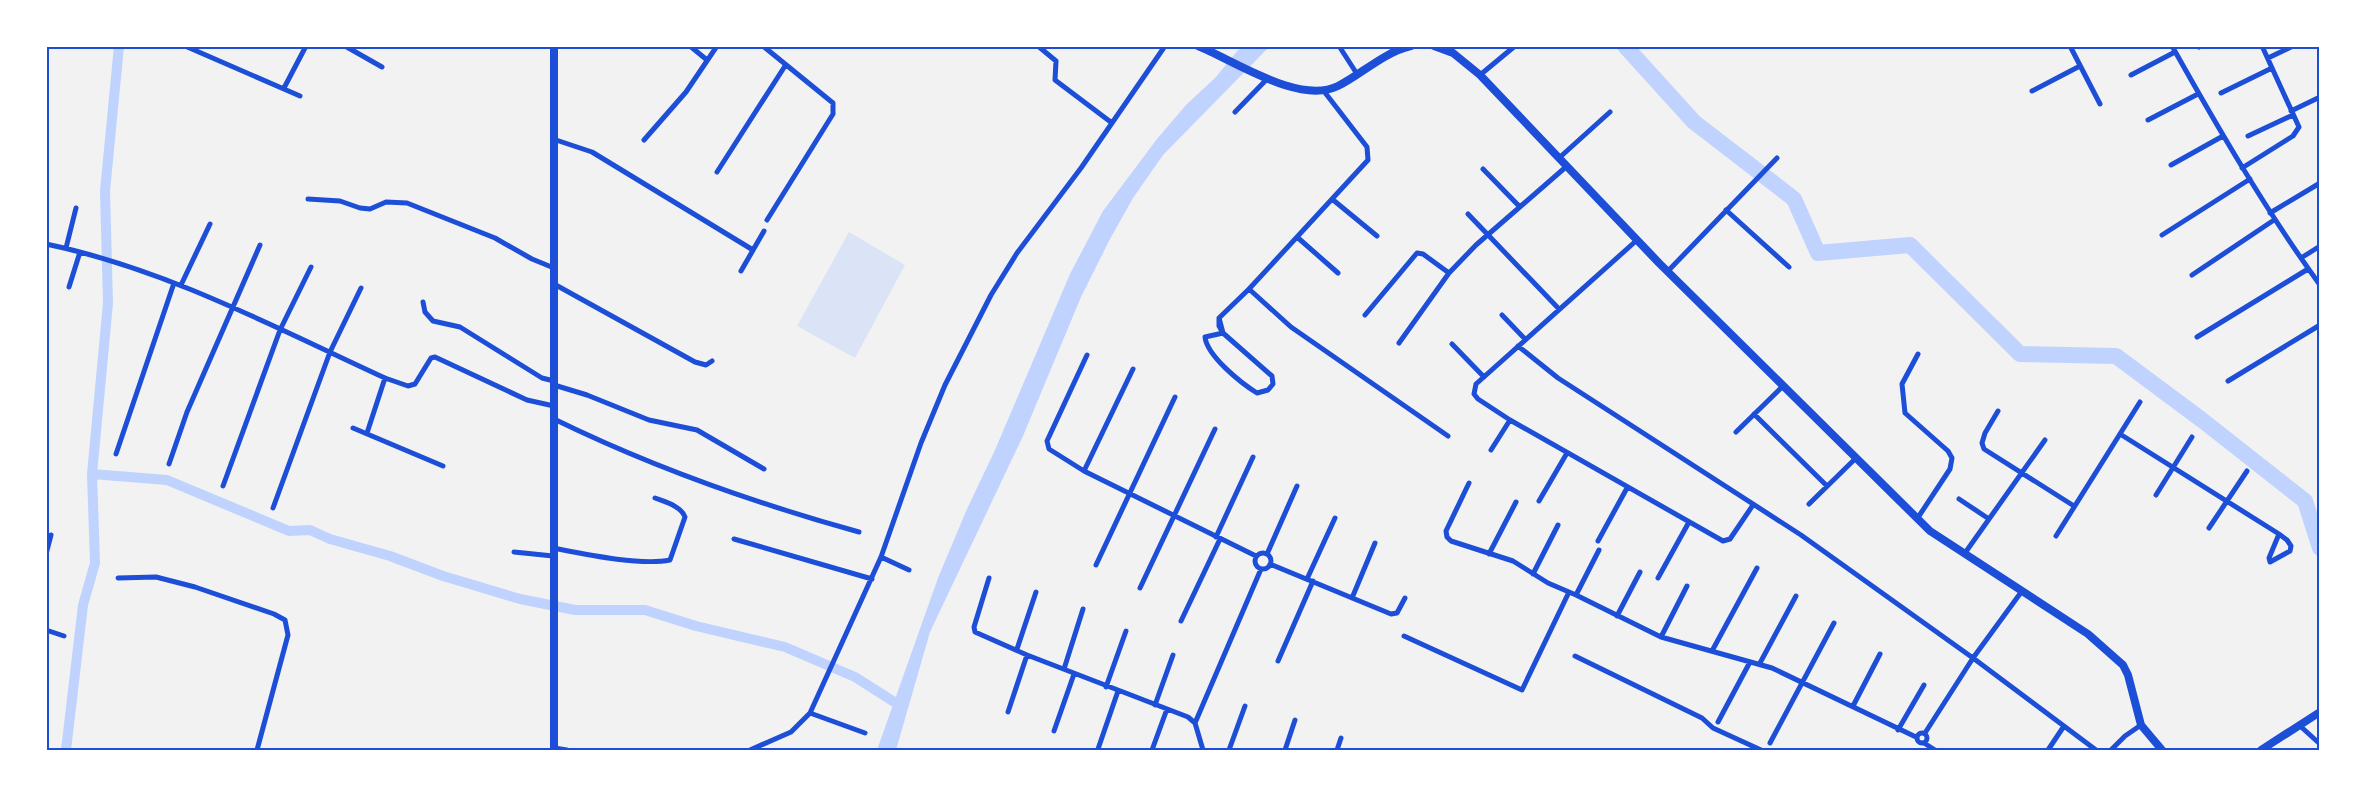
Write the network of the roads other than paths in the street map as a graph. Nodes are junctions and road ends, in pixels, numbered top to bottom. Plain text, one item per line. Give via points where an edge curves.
1 (185, 46) edge
2 (306, 46) edge
3 (345, 46) edge
4 (554, 46) edge
5 (690, 46) edge
6 (717, 46) edge
7 (763, 46) edge
8 (1038, 46) edge
9 (1165, 46) edge
10 (1339, 46) edge
11 (1411, 46) edge
12 (1434, 46) edge
13 (1515, 46) edge
14 (2070, 46) edge
15 (2262, 46) edge
16 (2294, 46) edge
17 (1202, 48) edge
18 (2173, 49) edge
19 (2268, 58) junction
20 (707, 60) junction
21 (785, 66) junction
22 (2080, 66) junction
23 (382, 67) dead end
24 (2272, 68) junction
25 (1357, 74) junction
26 (1480, 75) junction
27 (2131, 75) dead end
28 (1265, 76) junction
29 (284, 88) junction
30 (1323, 90) junction
31 (2032, 91) dead end
32 (2220, 93) dead end
33 (2198, 94) junction
34 (300, 96) dead end
35 (2319, 97) edge
36 (2100, 104) dead end
37 (1235, 112) dead end
38 (1610, 112) dead end
39 (2292, 113) junction
40 (2148, 120) dead end
41 (1112, 123) junction
42 (2223, 136) junction
43 (2248, 136) dead end
44 (554, 139) junction
45 (644, 140) dead end
46 (1559, 158) junction
47 (1777, 158) dead end
48 (2171, 165) dead end
49 (1567, 166) junction
50 (2242, 168) junction
51 (1483, 169) dead end
52 (717, 172) dead end
53 (2250, 179) junction
54 (2319, 183) edge
55 (308, 199) dead end
56 (1332, 199) junction
57 (1520, 206) junction
58 (76, 208) dead end
59 (1726, 210) junction
60 (2270, 213) junction
61 (1468, 214) dead end
62 (767, 220) dead end
63 (2274, 220) junction
64 (210, 224) dead end
65 (764, 231) dead end
66 (1486, 234) junction
67 (2162, 235) dead end
68 (1377, 236) dead end
69 (1297, 237) junction
70 (1637, 240) junction
71 (46, 244) edge
72 (260, 245) dead end
73 (2319, 246) edge
74 (66, 248) junction
75 (753, 250) junction
76 (80, 252) junction
77 (2301, 258) junction
78 (311, 267) dead end
79 (1789, 267) dead end
80 (554, 268) junction
81 (2308, 269) junction
82 (741, 271) dead end
83 (1668, 271) junction
84 (1338, 273) dead end
85 (1449, 273) junction
86 (2192, 275) dead end
87 (174, 283) junction
88 (554, 284) junction
89 (181, 285) junction
90 (2319, 285) edge
91 (69, 287) dead end
92 (361, 288) dead end
93 (1249, 289) junction
94 (423, 302) dead end
95 (232, 307) junction
96 (1558, 309) junction
97 (1365, 315) dead end
98 (1502, 315) dead end
99 (2319, 325) edge
100 (280, 330) junction
101 (1223, 333) junction
102 (2197, 337) dead end
103 (1525, 339) junction
104 (1399, 343) dead end
105 (1452, 344) dead end
106 (1518, 346) junction
107 (330, 352) junction
108 (1918, 354) dead end
109 (1087, 355) dead end
110 (712, 361) dead end
111 (1133, 369) dead end
112 (1484, 377) junction
113 (385, 378) junction
114 (2228, 381) dead end
115 (554, 383) junction
116 (1783, 386) junction
117 (1175, 397) dead end
118 (2140, 402) dead end
119 (554, 406) junction
120 (1998, 411) dead end
121 (1754, 414) junction
122 (554, 419) junction
123 (1510, 420) junction
124 (353, 428) dead end
125 (1215, 429) dead end
126 (1736, 432) dead end
127 (367, 433) junction
128 (2120, 434) junction
129 (1448, 435) dead end
130 (2192, 437) dead end
131 (2045, 440) dead end
132 (1491, 450) dead end
133 (116, 453) dead end
134 (1567, 453) junction
135 (1253, 457) dead end
136 (1857, 457) junction
137 (169, 464) dead end
138 (442, 466) dead end
139 (2173, 466) junction
140 (764, 469) dead end
141 (1084, 471) junction
142 (2247, 471) dead end
143 (2022, 474) junction
144 (1469, 483) dead end
145 (222, 486) dead end
146 (1297, 486) dead end
147 (1827, 486) junction
148 (1627, 488) junction
149 (1130, 493) junction
150 (2156, 495) dead end
151 (655, 498) dead end
152 (1959, 499) dead end
153 (1539, 501) dead end
154 (2228, 501) junction
155 (1516, 502) dead end
156 (1809, 504) dead end
157 (1753, 505) junction
158 (2074, 506) junction
159 (273, 508) dead end
160 (1175, 516) junction
161 (1335, 518) dead end
162 (1917, 519) junction
163 (1989, 519) junction
164 (1689, 522) junction
165 (1558, 525) dead end
166 (2209, 528) dead end
167 (859, 532) dead end
168 (2279, 534) junction
169 (51, 535) dead end
170 (2056, 536) dead end
171 (1218, 538) junction
172 (735, 539) dead end
173 (1598, 541) dead end
174 (1375, 543) dead end
175 (1599, 550) dead end
176 (514, 552) dead end
177 (553, 552) junction
178 (1965, 553) junction
179 (46, 554) edge
180 (1267, 554) junction
181 (1489, 554) junction
182 (1256, 556) junction
183 (881, 557) junction
184 (1270, 564) junction
185 (1096, 565) dead end
186 (1757, 568) dead end
187 (1261, 569) junction
188 (909, 570) dead end
189 (1640, 572) dead end
190 (1533, 574) junction
191 (118, 578) dead end
192 (990, 578) dead end
193 (1658, 578) dead end
194 (872, 579) junction
195 (1310, 580) junction
196 (1687, 586) dead end
197 (1140, 588) dead end
198 (2022, 591) junction
199 (1036, 592) dead end
200 (1573, 593) junction
201 (1796, 596) dead end
202 (1352, 598) junction
203 (1405, 598) dead end
204 (1083, 609) dead end
205 (1617, 616) junction
206 (1181, 621) dead end
207 (1834, 623) dead end
208 (46, 630) edge
209 (1126, 631) dead end
210 (64, 636) dead end
211 (1404, 636) dead end
212 (1661, 637) junction
213 (1017, 649) junction
214 (1712, 651) junction
215 (1880, 654) dead end
216 (1027, 655) junction
217 (1173, 655) dead end
218 (1575, 656) dead end
219 (1973, 658) junction
220 (1278, 661) dead end
221 (1750, 662) junction
222 (1760, 663) junction
223 (1064, 669) junction
224 (1074, 674) junction
225 (1803, 682) junction
226 (1924, 685) dead end
227 (1106, 687) junction
228 (1118, 691) junction
229 (1155, 705) junction
230 (1245, 706) dead end
231 (1853, 706) junction
232 (1167, 709) junction
233 (1008, 712) dead end
234 (2319, 712) edge
235 (810, 713) junction
236 (1295, 720) dead end
237 (1718, 722) dead end
238 (1196, 723) junction
239 (2141, 725) junction
240 (2299, 725) junction
241 (2064, 726) junction
242 (1898, 730) junction
243 (1054, 731) dead end
244 (865, 733) dead end
245 (1924, 733) junction
246 (1916, 737) junction
247 (1341, 738) dead end
248 (1924, 742) junction
249 (1770, 743) dead end
250 (2319, 744) edge
251 (554, 749) edge
252 (1098, 749) dead end
253 (257, 750) edge
254 (567, 750) edge
255 (750, 750) edge
256 (1152, 750) edge
257 (1203, 750) edge
258 (1229, 750) edge
259 (1285, 750) edge
260 (1337, 750) edge
261 (1761, 750) edge
262 (1935, 750) edge
263 (2048, 750) edge
264 (2096, 750) edge
265 (2111, 750) edge
266 (2163, 750) edge
267 (2261, 750) edge

1 - 29 street
2 - 29 street
3 - 23 street
4 - 44 main road
5 - 20 street
6 - 20 street
7 - 21 street
8 - 41 street via 1056,61 1055,80
9 - 41 street
10 - 25 street
11 - 25 main road
12 - 26 main road via 1453,53
13 - 26 street
14 - 22 street
15 - 19 street
16 - 19 street
17 - 28 main road
18 - 27 street
18 - 33 street
19 - 24 street
20 - 45 street via 686,92
21 - 52 street
21 - 62 street via 835,107
22 - 31 street
22 - 36 street
24 - 32 street
24 - 39 street
25 - 30 main road
26 - 46 main road
28 - 30 main road via 1305,90
28 - 37 street
29 - 34 street
30 - 56 street via 1367,147 1369,156
33 - 40 street
33 - 42 street
35 - 39 street
38 - 46 street
39 - 43 street
39 - 50 street via 2299,127 2293,136
41 - 183 street via 991,295 945,385
42 - 48 street
42 - 50 street
44 - 75 street via 592,153
44 - 80 main road
46 - 49 main road
47 - 59 street
49 - 57 street
49 - 70 main road
50 - 53 street
51 - 57 street
53 - 60 street
53 - 67 street
54 - 60 street
55 - 80 street via 340,201 370,209 386,202 407,204 495,238
56 - 68 street
56 - 69 street
57 - 66 street
58 - 74 street
59 - 79 street
59 - 83 street
60 - 63 street
61 - 66 street
63 - 77 street
63 - 86 street
64 - 89 street
65 - 75 street
66 - 85 street
66 - 96 street
69 - 84 street
69 - 93 street
70 - 83 main road
70 - 96 street
71 - 74 street
72 - 95 street
73 - 77 street
74 - 76 street
75 - 82 street
76 - 87 street
76 - 91 street
77 - 81 street
78 - 100 street
80 - 88 main road
81 - 90 street
81 - 102 street
83 - 116 main road
85 - 97 street via 1417,253
85 - 104 street
87 - 89 street
87 - 133 street
88 - 110 street via 695,362 706,365
88 - 115 main road
89 - 95 street
92 - 107 street
93 - 101 street via 1219,318
93 - 129 street via 1291,327
94 - 115 street via 433,321 460,327
95 - 100 street
95 - 137 street
96 - 103 street
98 - 103 street
99 - 114 street
100 - 107 street
100 - 145 street
101 - 101 street via 1272,376 1269,390 1257,393 1210,351 1206,337
103 - 106 street
105 - 112 street
106 - 112 street
106 - 157 street via 1558,378
107 - 113 street
107 - 159 street
108 - 162 street via 1902,384 1905,413 1948,451 1952,462
109 - 141 street via 1047,441 1054,454
111 - 141 street
112 - 123 street via 1476,384 1474,394
113 - 119 street via 412,386 435,357 526,400
113 - 127 street
115 - 119 main road
115 - 140 street via 649,420 697,430
116 - 121 street
116 - 136 main road
117 - 149 street
118 - 128 street
119 - 122 main road
120 - 143 street via 1984,434 1984,449
121 - 126 street
121 - 147 street
122 - 167 street via 697,481
122 - 177 main road
123 - 132 street
123 - 134 street
124 - 127 street
125 - 160 street
127 - 138 street
128 - 139 street
128 - 158 street
130 - 139 street
131 - 143 street
134 - 148 street
134 - 153 street
135 - 171 street
136 - 147 street
136 - 162 main road
139 - 150 street
139 - 154 street
141 - 149 street
142 - 154 street
143 - 158 street
143 - 163 street
144 - 181 street via 1445,535 1461,546
146 - 180 street
147 - 156 street
148 - 164 street
148 - 173 street
149 - 160 street
149 - 185 street
151 - 177 street via 684,512 669,560
152 - 163 street
154 - 166 street
154 - 168 street
155 - 181 street
157 - 164 street via 1726,541
157 - 219 street
158 - 170 street
160 - 171 street
160 - 197 street
161 - 195 street
162 - 178 main road
163 - 178 street
164 - 193 street
165 - 190 street
168 - 168 street via 2269,558 2270,562 2290,551 2291,546
169 - 179 street
171 - 182 street
171 - 206 street
172 - 194 street
174 - 202 street
175 - 200 street
176 - 177 street
177 - 251 main road
178 - 198 main road
180 - 182 street
180 - 184 street
181 - 190 street via 1513,561
182 - 187 street via 1255,564
183 - 188 street
183 - 194 street
184 - 187 street
184 - 195 street
186 - 214 street
187 - 238 street
189 - 205 street
190 - 200 street
191 - 253 street via 156,577 285,620 288,635
192 - 213 street via 975,632
194 - 235 street
195 - 202 street
195 - 220 street
196 - 212 street
198 - 219 street
198 - 239 main road via 2088,634 2123,665
199 - 213 street
200 - 205 street
200 - 211 street via 1522,690
201 - 222 street
202 - 203 street via 1391,614 1397,613
204 - 223 street
205 - 212 street
207 - 225 street
208 - 210 street
209 - 227 street
212 - 214 street
213 - 216 street
214 - 221 street
215 - 231 street
216 - 223 street
216 - 233 street
217 - 229 street
218 - 261 street
219 - 241 street
219 - 245 street
221 - 222 street
221 - 237 street
222 - 225 street
223 - 224 street
224 - 227 street
224 - 243 street
225 - 231 street
225 - 249 street
226 - 242 street
227 - 228 street
228 - 229 street
228 - 252 street
229 - 232 street
230 - 258 street
231 - 242 street
232 - 238 street
232 - 256 street
234 - 240 main road
235 - 244 street
235 - 255 street via 791,732
236 - 259 street
238 - 257 street
239 - 265 street
239 - 266 main road
240 - 250 street
240 - 267 main road
241 - 263 street
241 - 264 street
242 - 246 street
245 - 246 street
245 - 248 street
246 - 248 street via 1918,742
247 - 260 street
248 - 262 street
251 - 254 street

